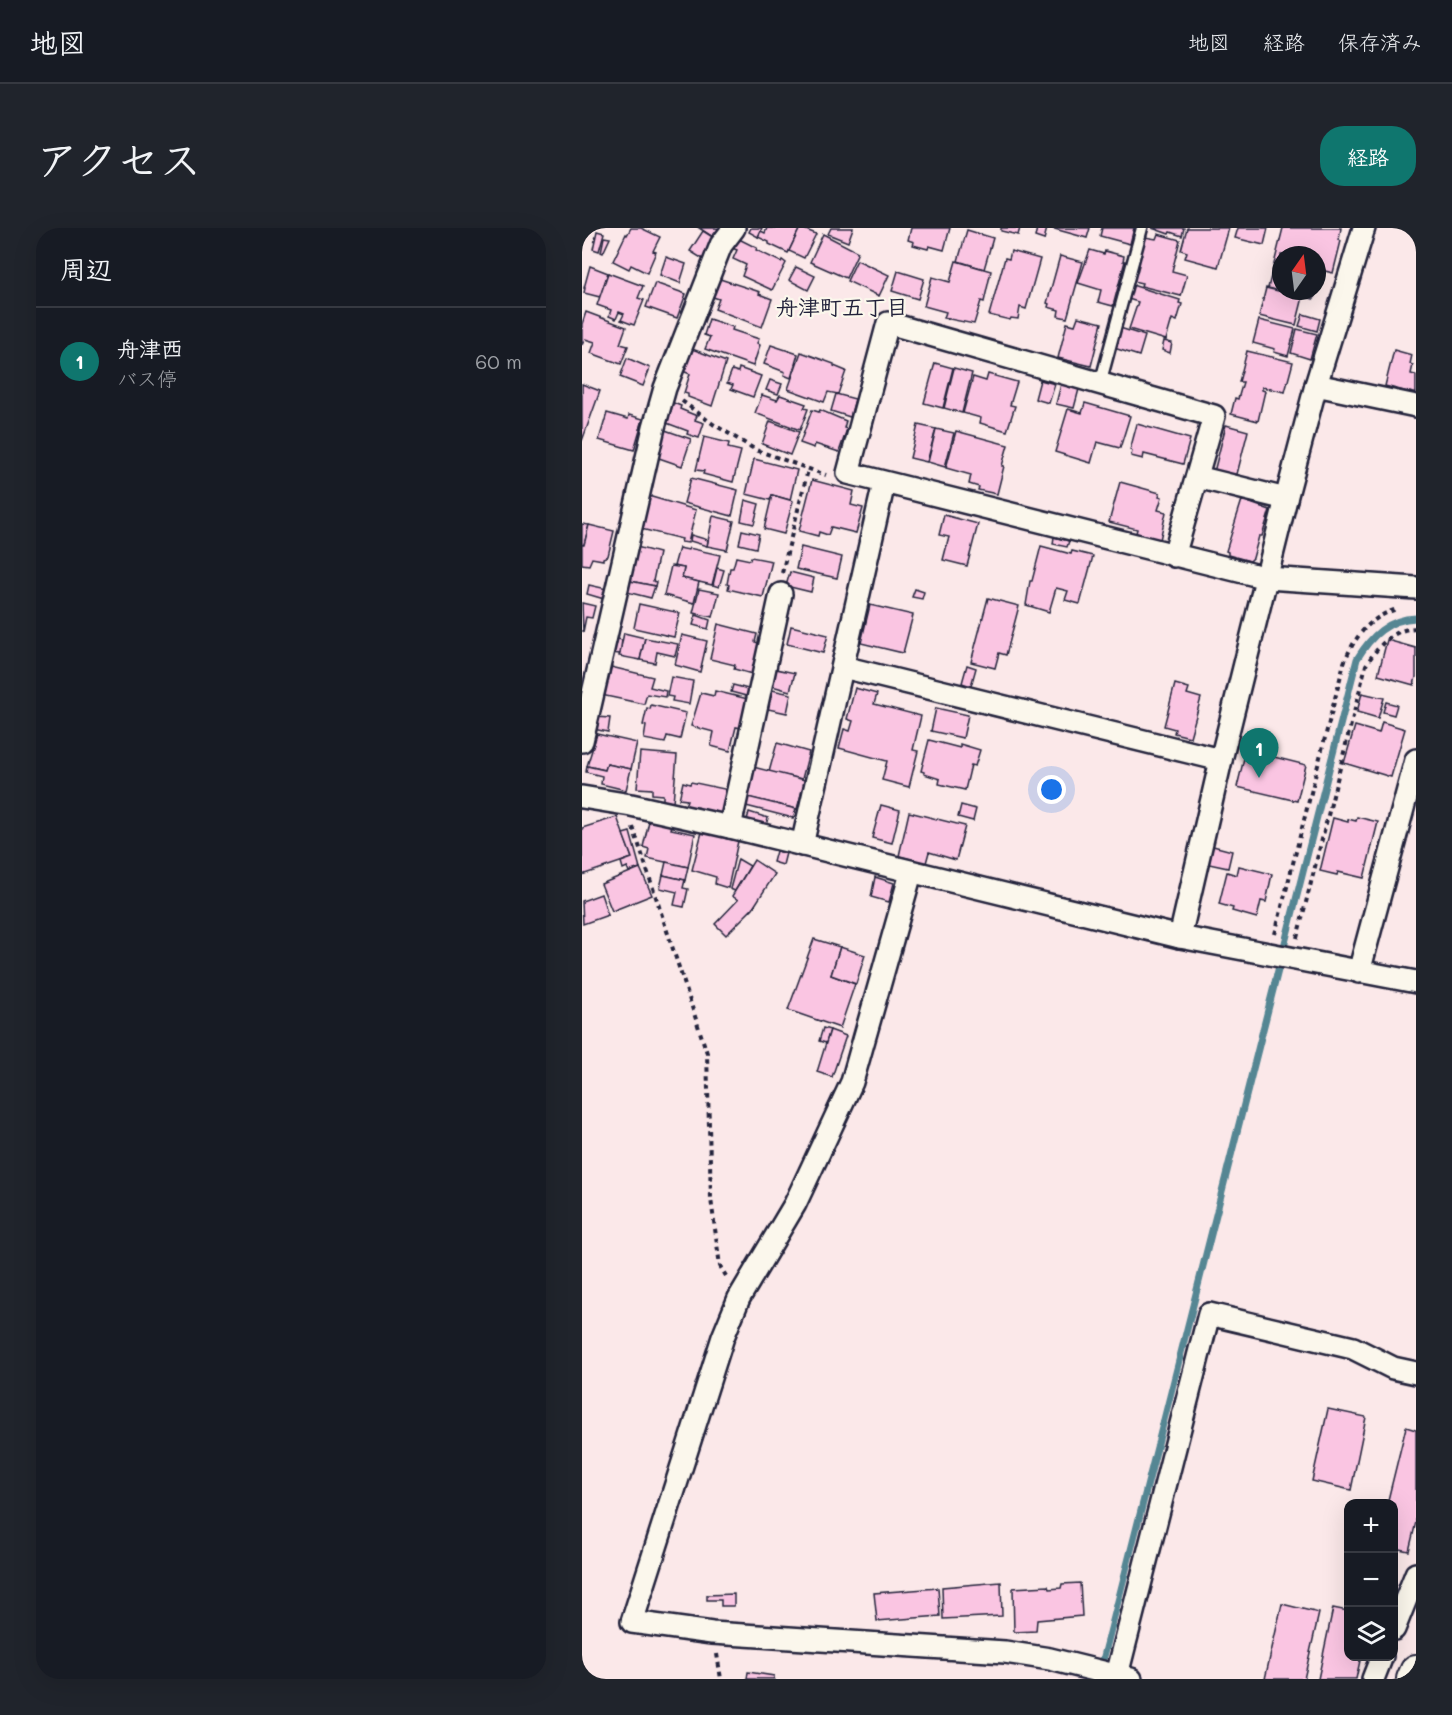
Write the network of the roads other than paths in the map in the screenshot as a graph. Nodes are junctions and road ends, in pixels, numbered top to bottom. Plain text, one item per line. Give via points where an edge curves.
1 (734, 228) edge
2 (1142, 228) edge
3 (1364, 228) edge
4 (1100, 384) junction
5 (1316, 385) junction
6 (1416, 406) edge
7 (1197, 477) junction
8 (884, 483) junction
9 (1286, 499) junction
10 (1174, 556) junction
11 (1267, 578) junction
12 (1416, 588) edge
13 (781, 594) road end
14 (843, 667) junction
15 (582, 741) edge
16 (1221, 760) junction
17 (1416, 760) edge
18 (582, 797) edge
19 (730, 827) junction
20 (802, 845) junction
21 (911, 873) junction
22 (1180, 937) junction
23 (1359, 972) junction
24 (1416, 982) edge
25 (1416, 1373) edge
26 (1416, 1574) edge
27 (1398, 1619) edge
28 (1380, 1661) edge
29 (1416, 1670) edge
30 (1114, 1676) edge
31 (1373, 1679) edge
32 (1412, 1679) edge

1 - 15 street via 721,245 665,388
2 - 4 lane
3 - 5 street
4 - 7 street via 1214,416
4 - 8 street via 888,323 848,473
5 - 6 street
5 - 9 street
7 - 9 street
7 - 10 street
8 - 10 street
8 - 14 street
9 - 11 street
10 - 11 street
11 - 12 street
11 - 16 street
13 - 19 street
14 - 16 street
14 - 20 street
16 - 22 street
17 - 23 street
18 - 19 street
19 - 20 street
20 - 21 street
21 - 22 street
21 - 30 street via 852,1082 795,1203 739,1298 723,1337 632,1622 712,1633 1005,1652
22 - 23 street
23 - 24 street
25 - 30 street via 1393,1368 1353,1348 1209,1314
26 - 27 street
28 - 31 street
29 - 32 street

